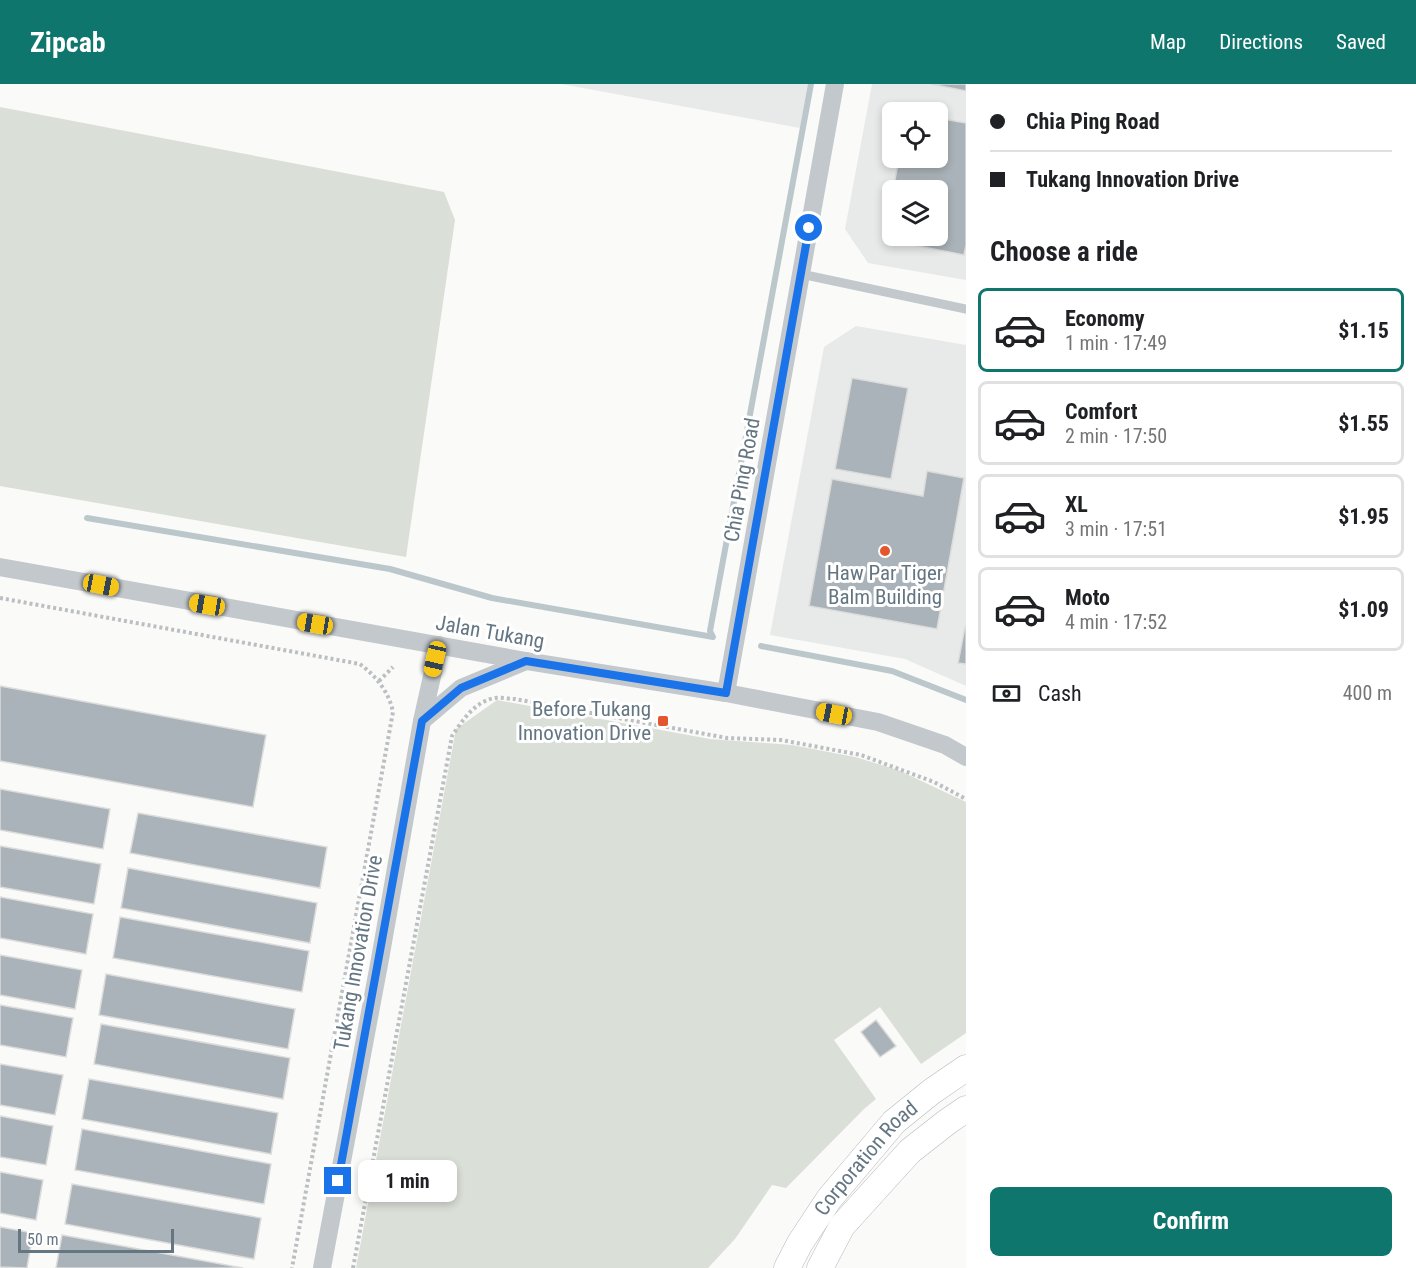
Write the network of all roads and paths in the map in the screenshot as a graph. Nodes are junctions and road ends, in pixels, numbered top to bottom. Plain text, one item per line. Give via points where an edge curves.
1 (835, 84) edge
2 (801, 274) junction
3 (966, 309) edge
4 (0, 567) edge
5 (0, 598) edge
6 (438, 645) junction
7 (526, 661) junction
8 (393, 667) dead end
9 (379, 681) junction
10 (726, 693) junction
11 (422, 721) junction
12 (966, 757) edge
13 (966, 799) edge
14 (966, 1068) edge
15 (966, 1109) edge
16 (292, 1268) edge
17 (322, 1268) edge
18 (353, 1268) edge
19 (787, 1268) edge
20 (820, 1268) edge

1 - 2 street, Chia Ping Road
2 - 3 lane
2 - 10 street, Chia Ping Road
4 - 6 street, Jalan Tukang
5 - 9 path via 360,664
6 - 7 street, Jalan Tukang
6 - 11 street, Tukang Innovation Drive
7 - 10 street, Jalan Tukang
7 - 11 street via 461,688
8 - 9 path
9 - 16 path via 391,699 393,712
10 - 12 street, Jalan Tukang via 878,722 945,745
11 - 17 street, Tukang Innovation Drive
13 - 18 path via 934,782 861,755 780,740 727,738 515,699 494,698 477,707 452,736
14 - 19 main road, Corporation Road via 894,1122 829,1199
15 - 20 main road, Corporation Road via 910,1151 842,1226

